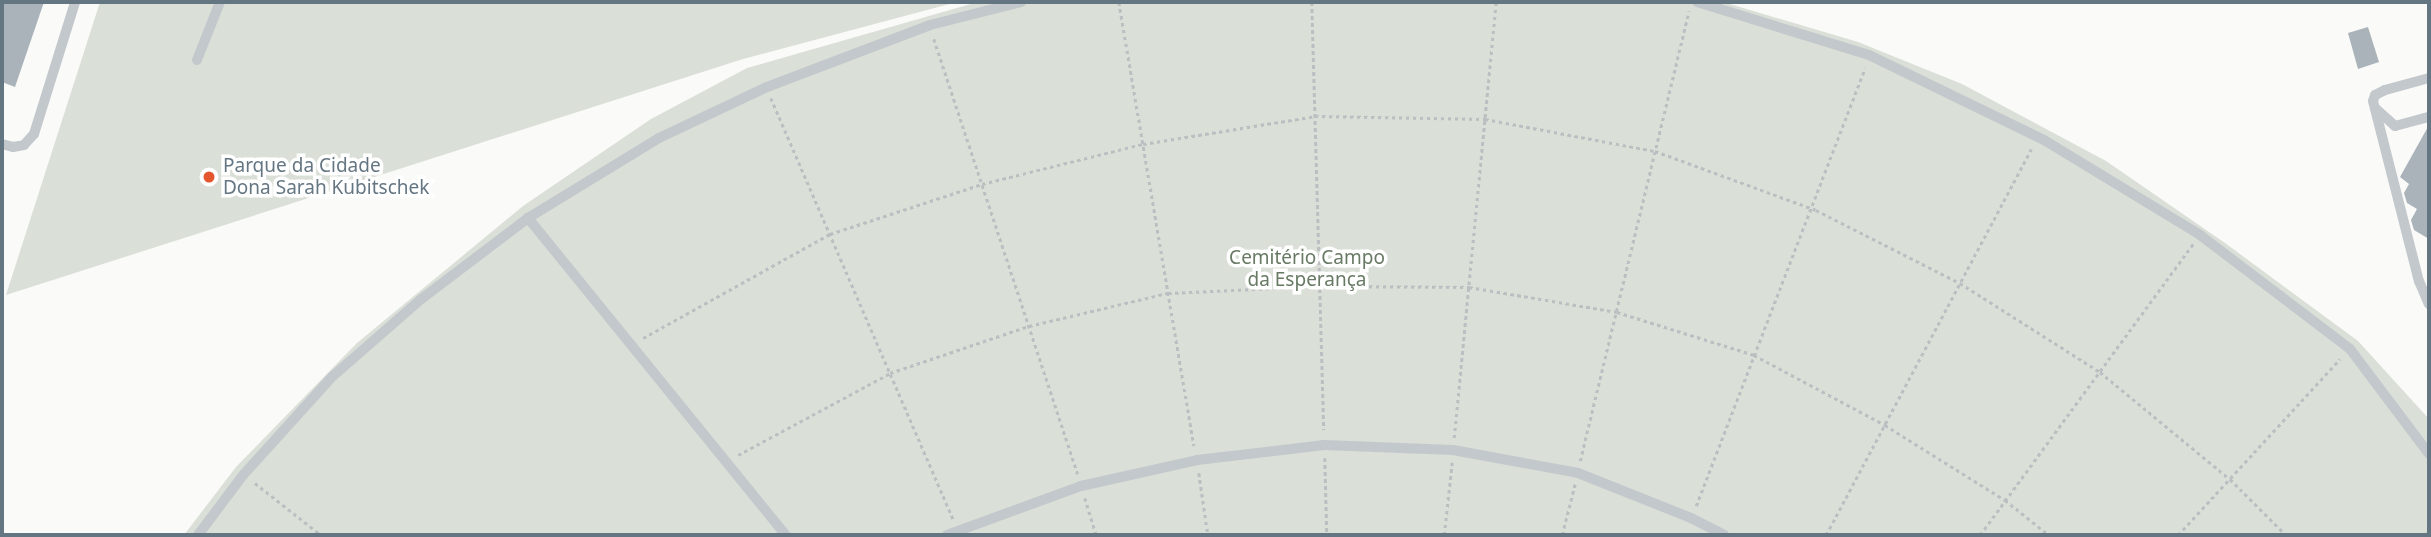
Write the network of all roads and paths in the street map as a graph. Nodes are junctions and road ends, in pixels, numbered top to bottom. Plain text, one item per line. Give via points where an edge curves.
1 (75, 2) edge
2 (220, 2) edge
3 (1021, 2) edge
4 (1119, 2) edge
5 (1312, 2) edge
6 (1496, 2) edge
7 (1694, 2) edge
8 (930, 26) junction
9 (1869, 55) junction
10 (197, 60) dead end
11 (2429, 78) edge
12 (766, 87) junction
13 (2374, 108) junction
14 (1315, 116) junction
15 (2429, 117) edge
16 (1485, 120) junction
17 (2038, 137) junction
18 (2, 144) edge
19 (1143, 144) junction
20 (1656, 151) junction
21 (982, 184) junction
22 (1811, 208) junction
23 (528, 218) junction
24 (830, 234) junction
25 (2200, 235) junction
26 (1960, 283) junction
27 (1320, 286) junction
28 (1469, 287) junction
29 (1168, 293) junction
30 (2429, 304) edge
31 (1617, 312) junction
32 (1029, 326) junction
33 (631, 345) junction
34 (2350, 349) junction
35 (1754, 355) junction
36 (2099, 372) junction
37 (890, 373) junction
38 (1885, 425) junction
39 (1324, 445) junction
40 (1453, 450) junction
41 (2429, 454) edge
42 (1196, 460) junction
43 (726, 462) junction
44 (1578, 473) junction
45 (244, 474) junction
46 (2230, 479) junction
47 (1082, 486) junction
48 (2006, 500) junction
49 (1691, 518) junction
50 (957, 529) junction
51 (2429, 532) edge
52 (198, 535) edge
53 (321, 535) edge
54 (786, 535) edge
55 (947, 535) edge
56 (1096, 535) edge
57 (1208, 535) edge
58 (1326, 535) edge
59 (1444, 535) edge
60 (1562, 535) edge
61 (1724, 535) edge
62 (1826, 535) edge
63 (1980, 535) edge
64 (2049, 535) edge
65 (2178, 535) edge
66 (2286, 535) edge
67 (2425, 535) edge

1 - 18 lane via 34,134 24,145
2 - 10 lane
3 - 8 lane
4 - 19 path
5 - 14 path
6 - 16 path
7 - 9 lane
7 - 20 path
8 - 12 lane
8 - 21 path
9 - 17 lane
9 - 22 path
11 - 13 lane via 2375,95
12 - 23 lane via 659,138
12 - 24 path
13 - 15 lane via 2395,126
13 - 30 lane
14 - 16 path
14 - 19 path
14 - 27 path
16 - 20 path
16 - 28 path
17 - 25 lane
17 - 26 path
19 - 21 path
19 - 29 path
20 - 22 path
20 - 31 path
21 - 24 path
21 - 32 path
22 - 26 path
22 - 35 path
23 - 33 lane
23 - 45 lane via 420,300 333,376
24 - 33 path
24 - 37 path
25 - 34 lane
25 - 36 path
26 - 36 path
26 - 38 path
27 - 28 path
27 - 29 path
27 - 39 path
28 - 31 path
28 - 40 path
29 - 32 path
29 - 42 path
31 - 35 path
31 - 44 path
32 - 37 path
32 - 47 path
33 - 43 lane
34 - 41 lane
34 - 46 path
35 - 38 path
35 - 49 path
36 - 46 path
36 - 48 path
37 - 43 path
37 - 50 path
38 - 48 path
38 - 62 path
39 - 40 lane
39 - 42 lane
39 - 58 path
40 - 44 lane
40 - 59 path
42 - 47 lane
42 - 57 path
43 - 54 lane
44 - 49 lane
44 - 60 path
45 - 52 lane
45 - 53 path
46 - 65 path
46 - 66 path
47 - 50 lane
47 - 56 path
48 - 63 path
48 - 64 path
49 - 61 lane
50 - 55 lane
51 - 67 path

